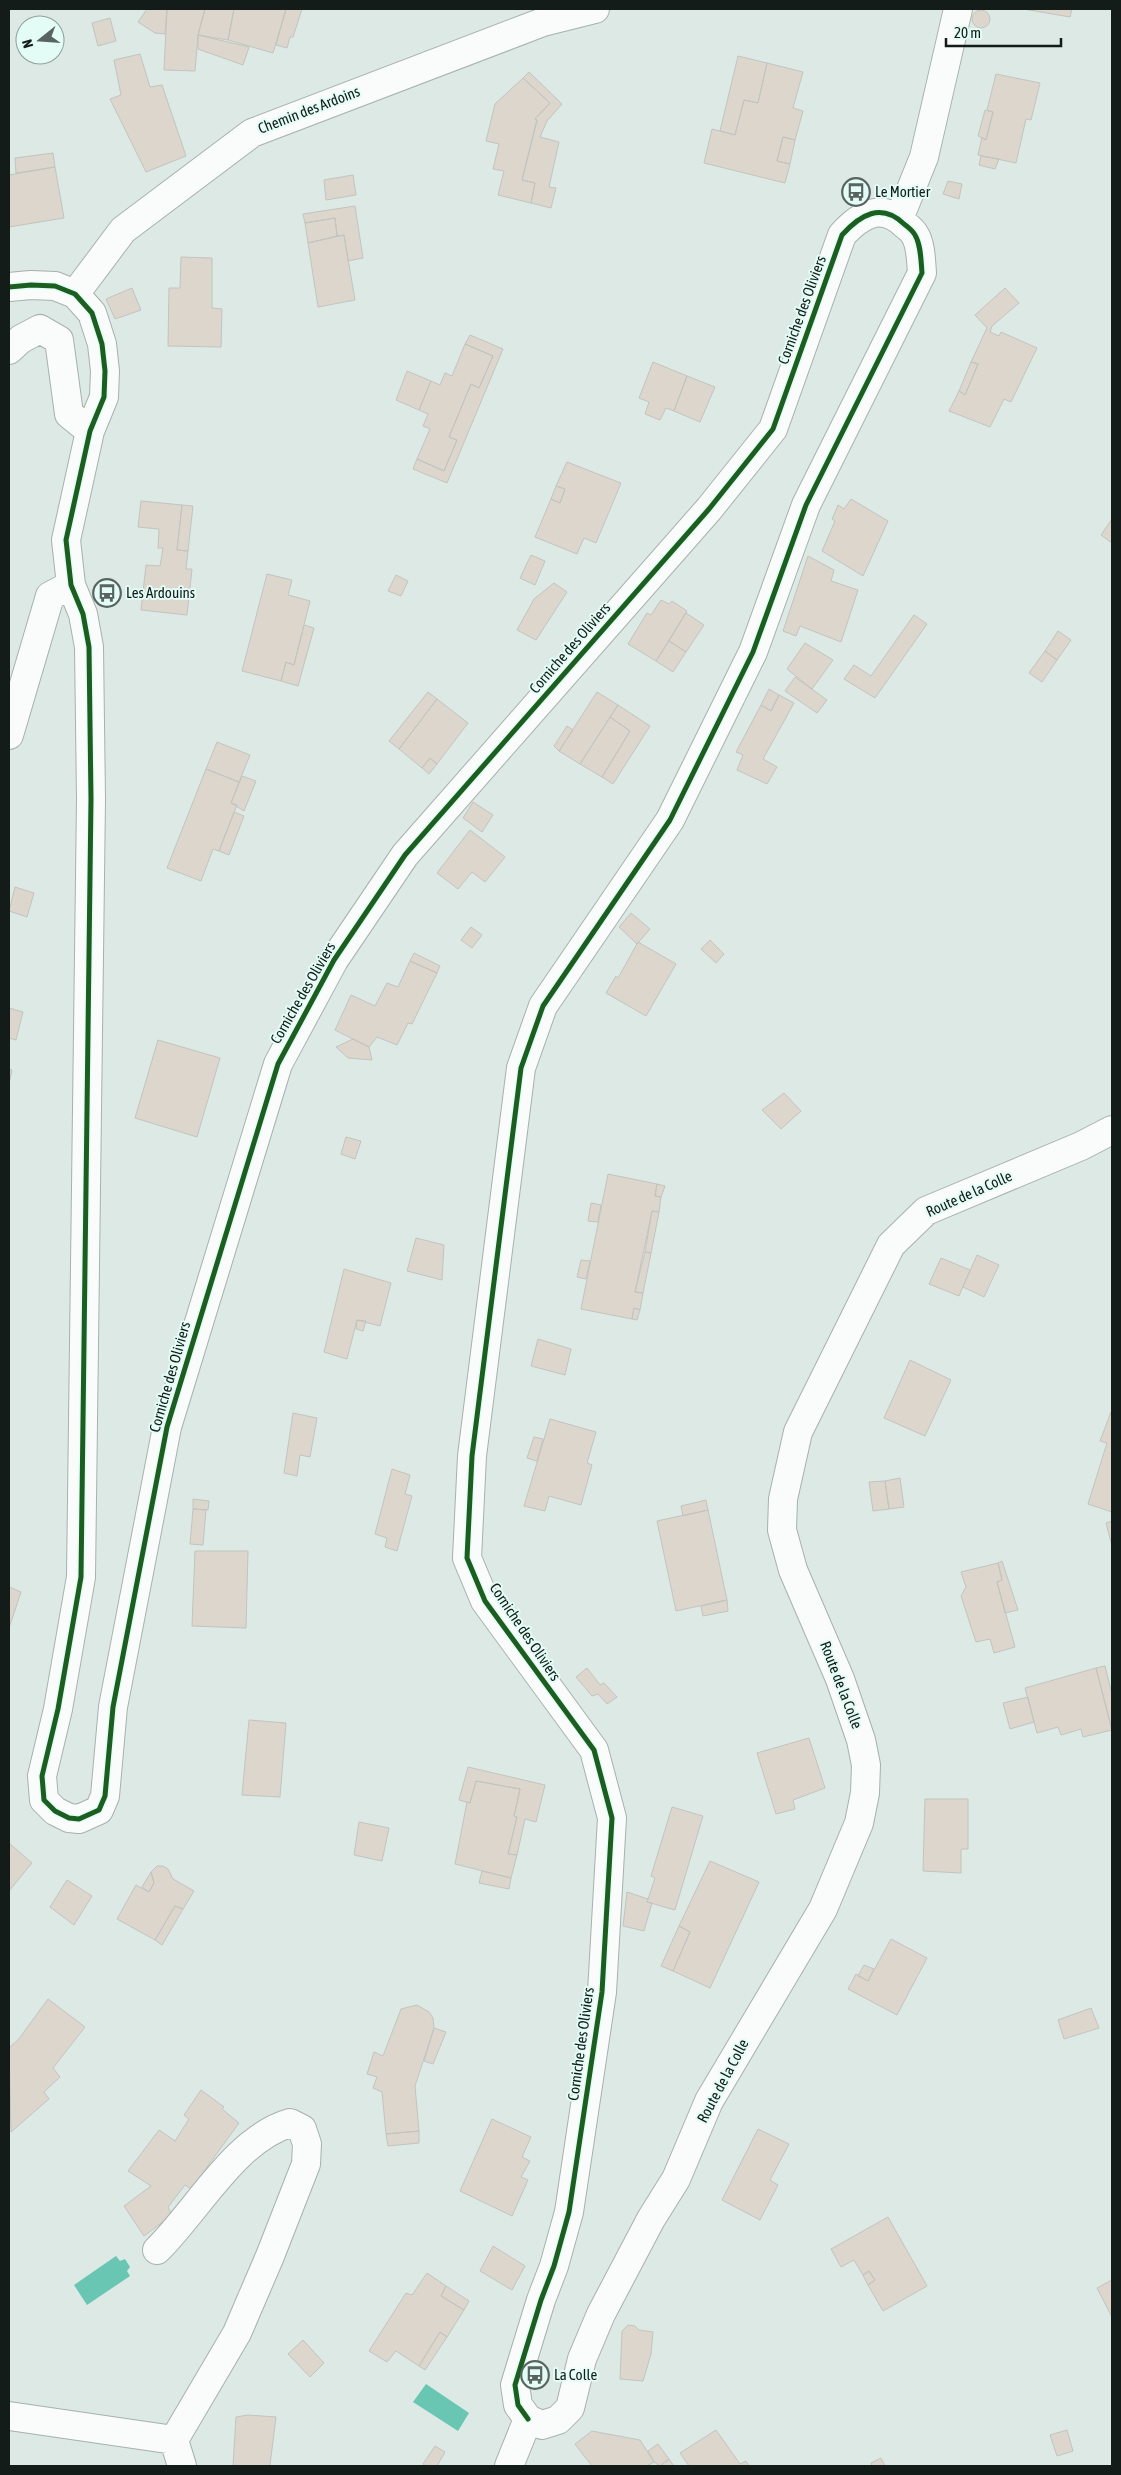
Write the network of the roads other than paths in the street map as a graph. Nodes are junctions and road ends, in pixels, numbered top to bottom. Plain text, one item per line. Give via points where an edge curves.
1 (595, 9) edge
2 (958, 9) edge
3 (538, 15) edge
4 (899, 219) junction
5 (9, 287) edge
6 (75, 294) junction
7 (9, 350) edge
8 (90, 431) junction
9 (71, 585) junction
10 (9, 735) edge
11 (1112, 1130) edge
12 (157, 2250) dead end
13 (9, 2416) edge
14 (528, 2419) junction
15 (174, 2440) junction
16 (182, 2466) edge
17 (509, 2466) edge

1 - 3 street, Chemin des Ardoins
2 - 4 street via 924,157
3 - 6 street, Chemin des Ardoins via 252,133 124,230
4 - 9 street, Corniche des Oliviers via 872,213 855,221 842,235 772,429 709,509 405,855 334,960 278,1064 167,1427 113,1707 105,1796 99,1810 79,1819 55,1811 44,1800 42,1776 58,1709 81,1577 91,799 89,647 83,614
4 - 14 street, Corniche des Oliviers via 915,234 922,273 806,505 753,652 670,820 543,1006 521,1068 472,1456 467,1558 484,1601 594,1750 612,1818 602,1992 569,2212 515,2385 518,2405
5 - 6 street, Corniche des Oliviers via 55,286
6 - 8 street, Corniche des Oliviers via 92,313 102,344 105,371 104,397
7 - 8 street via 20,338 40,329 59,340 69,414
8 - 9 street, Corniche des Oliviers via 66,540
9 - 10 street via 50,596
11 - 14 street, Route de la Colle via 926,1211 891,1245 798,1432 783,1499 782,1530 793,1570 840,1679 861,1740 866,1765 859,1823 823,1908 714,2093 676,2179 601,2314 582,2359 570,2408 558,2420 542,2425
12 - 15 street via 249,2147 276,2127 290,2122 302,2129 307,2144 306,2164 270,2256 237,2333
13 - 15 street
14 - 17 street
15 - 16 street

